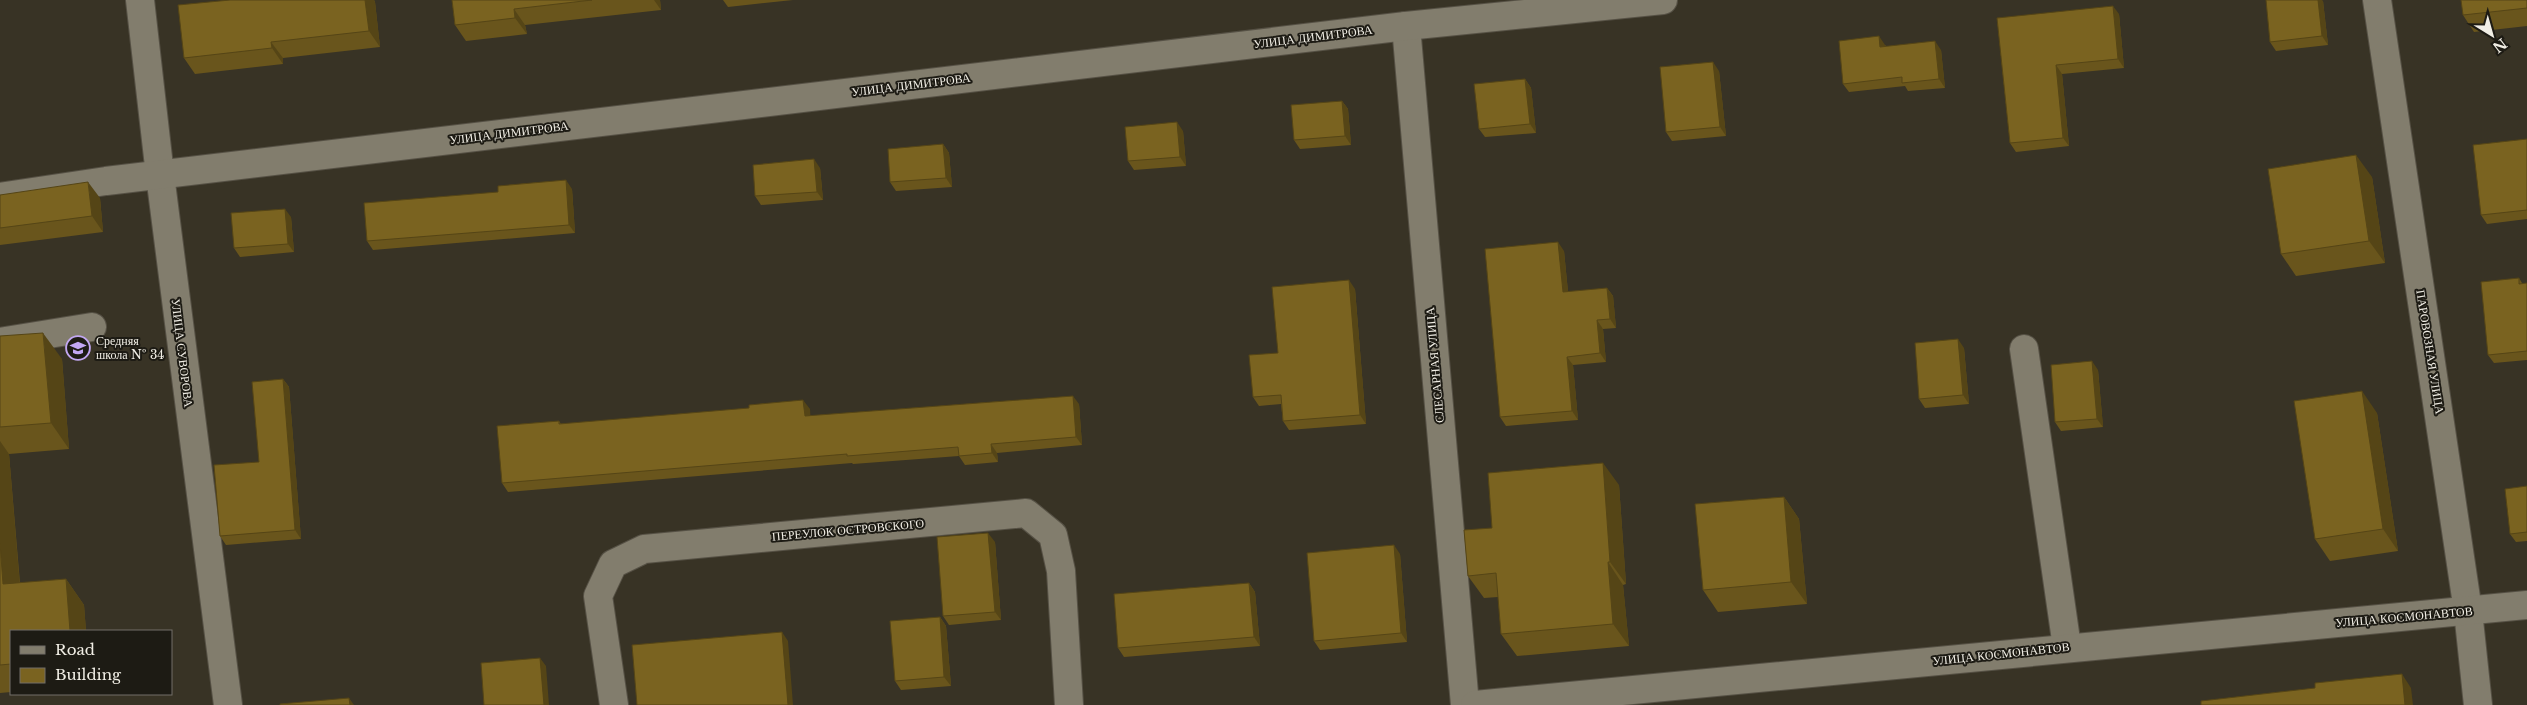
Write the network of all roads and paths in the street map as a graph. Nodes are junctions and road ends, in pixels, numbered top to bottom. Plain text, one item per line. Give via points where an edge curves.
1 (140, 0) edge
2 (1663, 0) edge
3 (2377, 0) edge
4 (1406, 26) junction
5 (160, 175) junction
6 (0, 197) edge
7 (92, 327) dead end
8 (0, 342) edge
9 (2024, 350) dead end
10 (2527, 605) edge
11 (2468, 611) junction
12 (2066, 648) junction
13 (228, 705) edge
14 (614, 705) edge
15 (1069, 705) edge
16 (1465, 705) edge
17 (1475, 705) edge
18 (2478, 705) edge

1 - 5 street, УЛИЦА СУВОРОВА
2 - 4 street, УЛИЦА ДИМИТРОВА
3 - 11 street, ПАРОВОЗНАЯ УЛИЦА
4 - 5 street, УЛИЦА ДИМИТРОВА
4 - 16 street, СЛЕСАРНАЯ УЛИЦА
5 - 6 street, УЛИЦА ДИМИТРОВА
5 - 13 street, УЛИЦА СУВОРОВА
7 - 8 street
9 - 12 street
10 - 11 street, УЛИЦА КОСМОНАВТОВ
11 - 12 street, УЛИЦА КОСМОНАВТОВ
11 - 18 street, ПАРОВОЗНАЯ УЛИЦА
12 - 17 street, УЛИЦА КОСМОНАВТОВ
14 - 15 street, ПЕРЕУЛОК ОСТРОВСКОГО via 598,596 613,564 644,549 1026,514 1053,535 1061,570

